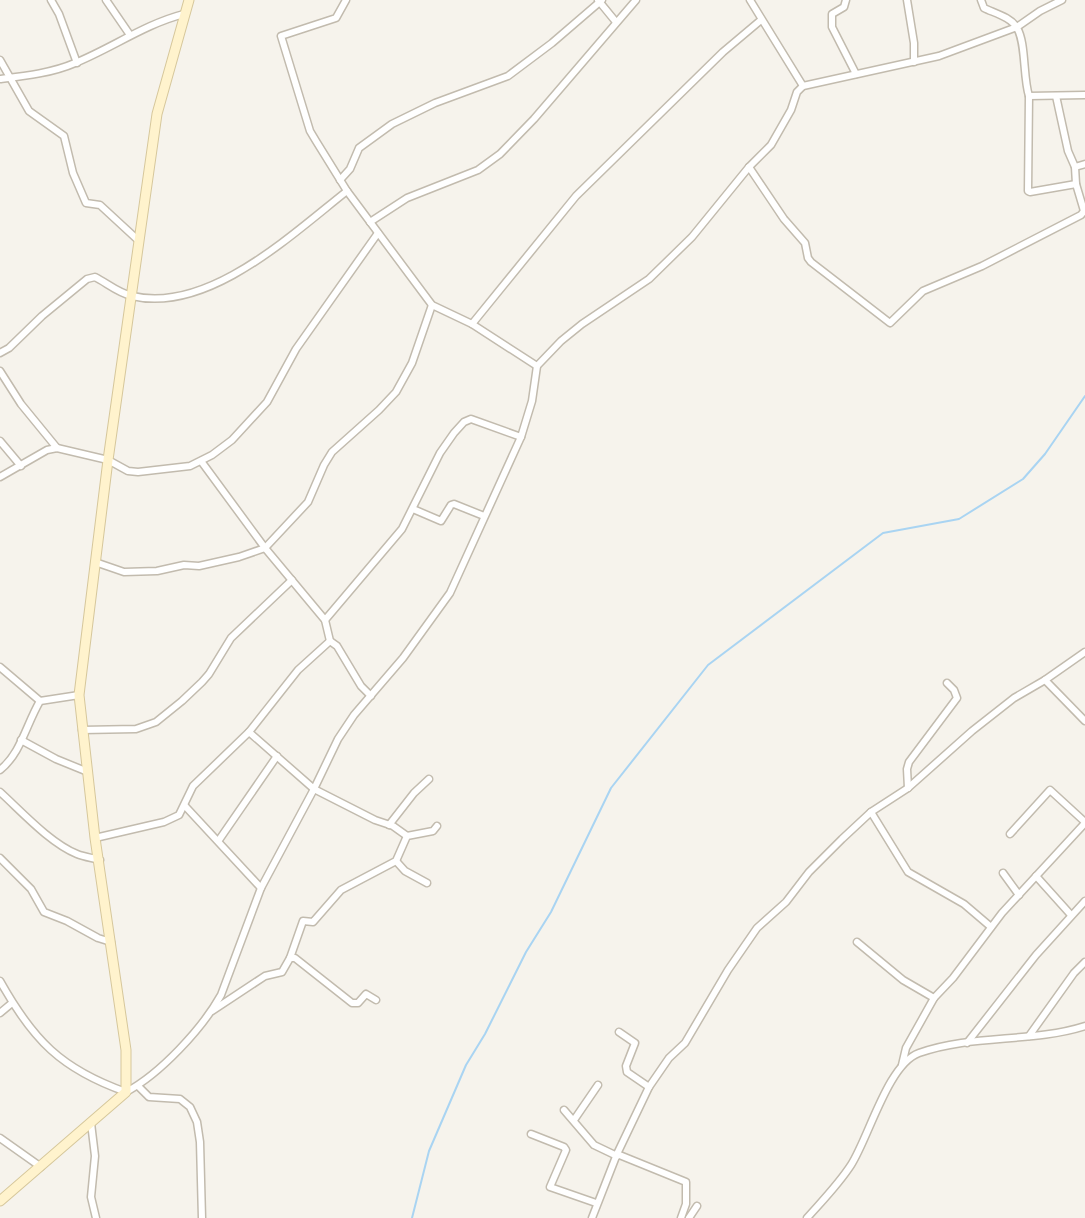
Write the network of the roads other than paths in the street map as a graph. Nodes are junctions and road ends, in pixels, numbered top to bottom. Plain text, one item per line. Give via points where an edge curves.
1 (51, 0) edge
2 (106, 0) edge
3 (189, 0) edge
4 (346, 0) edge
5 (636, 0) edge
6 (750, 0) edge
7 (846, 0) edge
8 (907, 0) edge
9 (981, 0) edge
10 (1062, 0) edge
11 (600, 1) edge
12 (184, 14) junction
13 (761, 20) junction
14 (616, 22) junction
15 (1017, 27) junction
16 (130, 35) junction
17 (0, 60) edge
18 (914, 62) junction
19 (77, 63) junction
20 (856, 74) junction
21 (9, 78) junction
22 (0, 79) edge
23 (803, 86) junction
24 (1085, 95) edge
25 (1029, 96) junction
26 (1056, 96) junction
27 (1085, 164) edge
28 (749, 167) junction
29 (1075, 168) junction
30 (340, 180) junction
31 (1076, 184) junction
32 (347, 192) junction
33 (370, 222) junction
34 (378, 233) junction
35 (139, 240) junction
36 (132, 296) junction
37 (432, 306) junction
38 (472, 324) junction
39 (0, 354) edge
40 (537, 366) junction
41 (0, 371) edge
42 (520, 437) junction
43 (0, 441) edge
44 (57, 448) junction
45 (108, 460) junction
46 (201, 461) junction
47 (21, 466) junction
48 (0, 477) edge
49 (412, 508) junction
50 (484, 516) junction
51 (265, 548) junction
52 (95, 562) junction
53 (292, 580) junction
54 (325, 620) junction
55 (330, 641) junction
56 (1085, 652) edge
57 (0, 667) edge
58 (1045, 680) junction
59 (947, 683) dead end
60 (79, 695) junction
61 (371, 696) junction
62 (40, 701) junction
63 (1085, 721) edge
64 (82, 730) junction
65 (249, 732) junction
66 (21, 740) junction
67 (277, 756) junction
68 (0, 770) edge
69 (88, 772) junction
70 (429, 779) dead end
71 (908, 788) junction
72 (314, 789) junction
73 (0, 792) edge
74 (185, 806) junction
75 (871, 812) junction
76 (389, 825) junction
77 (1084, 825) edge
78 (437, 826) dead end
79 (1010, 834) dead end
80 (407, 836) junction
81 (96, 838) junction
82 (219, 840) junction
83 (0, 858) edge
84 (100, 860) junction
85 (396, 861) junction
86 (1002, 873) dead end
87 (1036, 876) junction
88 (426, 883) dead end
89 (261, 888) junction
90 (1019, 895) junction
91 (1085, 901) edge
92 (1071, 915) junction
93 (991, 927) junction
94 (111, 942) junction
95 (857, 942) dead end
96 (290, 958) junction
97 (1085, 962) edge
98 (0, 981) edge
99 (934, 998) junction
100 (376, 1000) dead end
101 (12, 1003) junction
102 (211, 1011) junction
103 (0, 1013) edge
104 (1085, 1026) edge
105 (619, 1032) dead end
106 (1029, 1036) junction
107 (967, 1043) junction
108 (902, 1067) junction
109 (598, 1085) dead end
110 (138, 1086) junction
111 (649, 1087) junction
112 (126, 1092) junction
113 (564, 1110) dead end
114 (574, 1120) junction
115 (91, 1123) junction
116 (531, 1134) dead end
117 (0, 1138) edge
118 (617, 1155) junction
119 (42, 1167) junction
120 (0, 1201) edge
121 (596, 1203) junction
122 (697, 1206) dead end
123 (96, 1218) edge
124 (202, 1218) edge
125 (592, 1218) edge
126 (681, 1218) edge
127 (689, 1218) edge
128 (807, 1218) edge

1 - 19 street
2 - 16 street
3 - 12 street
4 - 30 street via 336,18 280,38 310,131
5 - 14 street
6 - 13 street
7 - 20 street via 844,7 830,19
8 - 18 street
9 - 15 street via 984,8 1003,16
10 - 15 street
11 - 14 street
11 - 30 street via 508,76 435,103 388,127 359,148 350,170
12 - 16 street
12 - 35 street via 157,114
13 - 23 street
13 - 38 street via 716,59 576,196
14 - 33 street via 500,154 478,170 407,198
15 - 18 street
15 - 25 street
16 - 19 street
17 - 21 street
18 - 20 street
19 - 21 street via 39,74
20 - 23 street
21 - 22 street
21 - 35 street via 29,112 64,136 73,172 86,203 100,205
23 - 28 street via 797,92 792,110 772,145
24 - 26 street
25 - 26 street
25 - 31 street via 1028,191
26 - 29 street
27 - 29 street
28 - 31 street via 805,243 811,262 890,323 923,291 982,266 1081,215 1084,211
28 - 40 street via 692,237 649,279 582,324
29 - 31 street
30 - 32 street
32 - 33 street
32 - 36 street via 269,252 223,279 186,296
33 - 34 street
34 - 37 street
34 - 46 street via 296,349 267,402 232,440
35 - 36 street
36 - 39 street via 95,277 87,279
36 - 45 street
37 - 38 street
37 - 51 street via 412,363 396,392 332,452 308,502
38 - 40 street
40 - 42 street via 532,401
41 - 44 street via 21,404
42 - 49 street via 467,420 440,453
42 - 50 street
43 - 47 street
44 - 45 street
44 - 47 street via 47,450
45 - 46 street via 128,471 150,472 190,466
45 - 52 street
46 - 51 street
47 - 48 street
49 - 50 street via 442,521 454,504
49 - 54 street via 402,529
50 - 61 street via 450,594
51 - 52 street via 239,557 157,572 124,572
51 - 53 street
52 - 60 street
53 - 54 street
53 - 64 street via 231,638 202,682 156,722 136,729
54 - 55 street
55 - 61 street via 337,646 361,686
55 - 65 street via 298,670
56 - 58 street
57 - 62 street
58 - 63 street
58 - 71 street via 1014,698 972,731
59 - 71 street via 957,698 909,762
60 - 62 street
60 - 64 street
61 - 72 street via 338,739
62 - 66 street
64 - 69 street
65 - 67 street
65 - 74 street via 193,786
66 - 68 street via 13,758
66 - 69 street
67 - 72 street
67 - 82 street
69 - 81 street
70 - 76 street
71 - 75 street
72 - 76 street
72 - 89 street
73 - 84 street via 60,844 77,854
74 - 81 street via 180,815 164,822
74 - 82 street
75 - 93 street via 908,872 964,904
75 - 111 street via 757,928 685,1043 669,1058
76 - 80 street
77 - 79 street via 1050,790
77 - 87 street
78 - 80 street via 433,831
80 - 85 street
81 - 84 street
82 - 89 street
83 - 94 street via 31,889 44,912
84 - 94 street
85 - 88 street via 405,871
85 - 96 street via 341,890 313,922 303,921
86 - 90 street
87 - 90 street
87 - 92 street
89 - 102 street
90 - 93 street
91 - 92 street
92 - 107 street
93 - 99 street
94 - 112 street via 126,1050
95 - 99 street via 903,980
96 - 100 street via 295,958 352,1003 358,1003 366,994
96 - 102 street via 282,972 265,976
97 - 106 street
98 - 101 street
99 - 108 street via 906,1048
101 - 103 street
101 - 112 street via 36,1036 56,1056
102 - 110 street via 155,1074
104 - 106 street
105 - 111 street via 635,1043 626,1066 627,1072
106 - 107 street
107 - 108 street via 919,1053
108 - 128 street via 891,1080 852,1164 832,1192
109 - 114 street
110 - 112 street
110 - 124 street via 149,1097 180,1099 194,1112 200,1142
111 - 118 street
112 - 115 street
113 - 114 street
114 - 118 street via 576,1127 594,1145
115 - 119 street
115 - 123 street via 95,1156 91,1196
116 - 121 street via 566,1150 550,1187
117 - 119 street
118 - 121 street
118 - 126 street via 686,1182 686,1204
119 - 120 street
121 - 125 street
122 - 127 street

